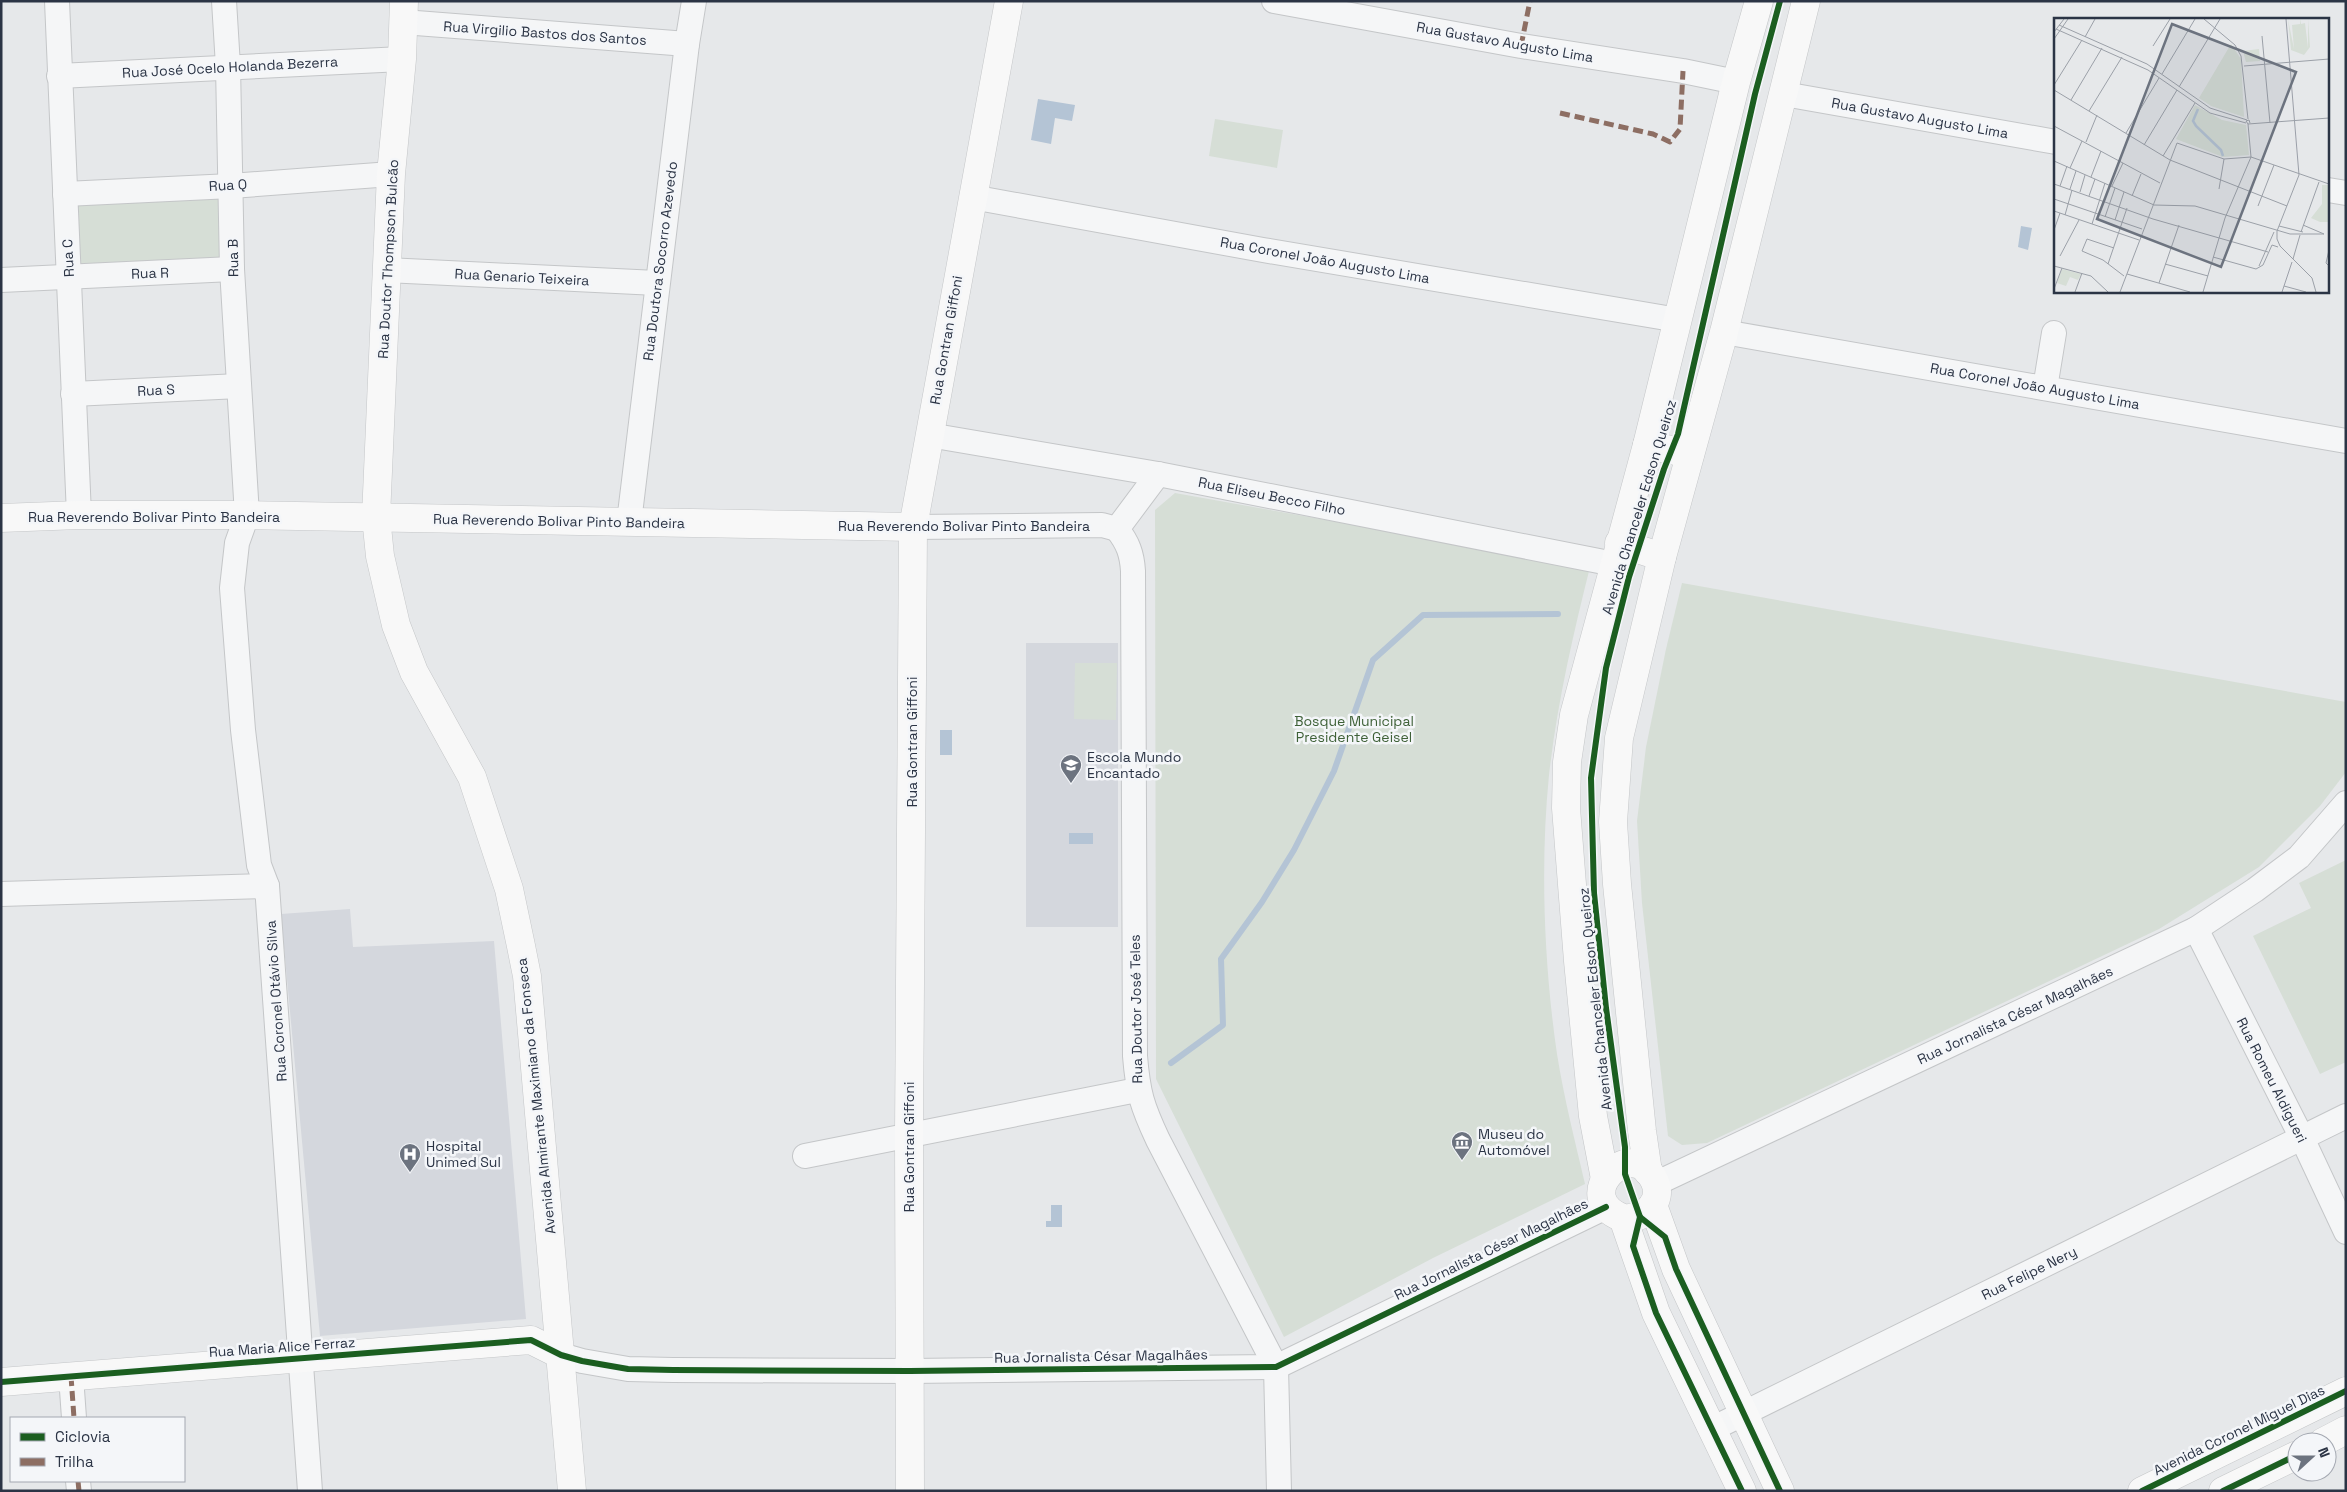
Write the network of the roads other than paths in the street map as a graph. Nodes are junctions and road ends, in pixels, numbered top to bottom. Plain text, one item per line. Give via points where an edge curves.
1 (56, 1) edge
2 (224, 1) edge
3 (694, 1) edge
4 (1009, 1) edge
5 (1274, 1) edge
6 (1759, 1) edge
7 (1806, 1) edge
8 (404, 11) edge
9 (687, 44) junction
10 (402, 59) junction
11 (228, 66) junction
12 (59, 76) junction
13 (1736, 82) junction
14 (1784, 94) junction
15 (2054, 142) edge
16 (391, 174) junction
17 (231, 186) junction
18 (2330, 190) edge
19 (2346, 193) edge
20 (65, 194) junction
21 (972, 197) junction
22 (232, 270) junction
23 (386, 270) junction
24 (69, 276) junction
25 (1, 280) edge
26 (657, 283) junction
27 (1678, 320) junction
28 (1724, 332) junction
29 (2054, 333) dead end
30 (239, 386) junction
31 (2045, 388) junction
32 (73, 394) junction
33 (929, 435) junction
34 (2346, 441) edge
35 (1647, 445) junction
36 (1690, 454) junction
37 (1158, 474) junction
38 (79, 515) junction
39 (247, 515) junction
40 (376, 517) junction
41 (1, 518) edge
42 (629, 522) junction
43 (913, 527) junction
44 (1117, 529) junction
45 (1617, 553) junction
46 (1662, 557) junction
47 (2346, 803) edge
48 (267, 886) junction
49 (1, 894) edge
50 (2196, 929) junction
51 (1137, 1090) junction
52 (2346, 1116) edge
53 (909, 1136) junction
54 (2302, 1138) junction
55 (805, 1156) dead end
56 (1605, 1178) junction
57 (1652, 1187) junction
58 (1615, 1213) junction
59 (2346, 1232) edge
60 (561, 1355) junction
61 (301, 1358) junction
62 (1276, 1367) junction
63 (910, 1371) junction
64 (70, 1376) junction
65 (1, 1382) edge
66 (2346, 1390) edge
67 (1743, 1414) junction
68 (74, 1417) edge
69 (1712, 1429) junction
70 (2287, 1460) edge
71 (2177, 1483) edge
72 (310, 1491) edge
73 (572, 1491) edge
74 (910, 1491) edge
75 (1279, 1491) edge
76 (1742, 1491) edge
77 (1780, 1491) edge
78 (2142, 1491) edge
79 (2223, 1491) edge

1 - 12 street, Rua C
2 - 11 street, Rua B
3 - 9 street, Rua Doutora Socorro Azevedo
4 - 21 main road, Rua Gontran Giffoni
5 - 13 street, Rua Gustavo Augusto Lima
6 - 13 main road
7 - 14 main road
8 - 9 street, Rua Virgilio Bastos dos Santos
8 - 10 main road, Rua Doutor Thompson Bulcão
9 - 26 street, Rua Doutora Socorro Azevedo
10 - 11 street, Rua José Ocelo Holanda Bezerra
10 - 16 main road, Rua Doutor Thompson Bulcão
11 - 12 street, Rua José Ocelo Holanda Bezerra
11 - 17 street, Rua B
12 - 20 street, Rua C
13 - 27 main road
14 - 15 street, Rua Gustavo Augusto Lima
14 - 28 main road
16 - 17 street, Rua Q
16 - 23 main road, Rua Doutor Thompson Bulcão
17 - 20 street, Rua Q
17 - 22 street, Rua B
18 - 19 street
20 - 24 street, Rua C
21 - 27 street, Rua Coronel João Augusto Lima
21 - 33 main road, Rua Gontran Giffoni
22 - 24 street, Rua R
22 - 30 street, Rua B
23 - 26 street, Rua Genario Teixeira
23 - 40 main road, Rua Doutor Thompson Bulcão
24 - 25 street, Rua R
24 - 32 street, Rua C
26 - 42 street, Rua Doutora Socorro Azevedo
27 - 35 main road
28 - 31 street, Rua Coronel João Augusto Lima
28 - 36 main road
29 - 31 street
30 - 32 street, Rua S
30 - 39 street, Rua B
31 - 34 street, Rua Coronel João Augusto Lima
32 - 38 street, Rua C
33 - 37 street, Rua Eliseu Becco Filho
33 - 43 main road, Rua Gontran Giffoni
35 - 36 main road
35 - 45 main road
36 - 46 main road
37 - 44 street
37 - 45 street, Rua Eliseu Becco Filho
38 - 39 main road, Rua Reverendo Bolivar Pinto Bandeira
38 - 41 main road, Rua Reverendo Bolivar Pinto Bandeira
39 - 40 main road, Rua Reverendo Bolivar Pinto Bandeira
39 - 48 street, Rua Coronel Otávio Silva via 237,543 232,588 243,730 259,865
40 - 42 main road, Rua Reverendo Bolivar Pinto Bandeira
40 - 60 main road, Avenida Almirante Maximiano da Fonseca via 380,556 396,625 414,672 472,777 509,889 527,976
42 - 43 main road, Rua Reverendo Bolivar Pinto Bandeira
43 - 44 street, Rua Reverendo Bolivar Pinto Bandeira via 1102,525
43 - 53 main road, Rua Gontran Giffoni
44 - 51 street, Rua Doutor José Teles via 1127,541 1133,571
45 - 46 main road
45 - 56 main road via 1574,715 1566,808 1593,1116
46 - 57 main road via 1619,738 1613,822 1642,1131
47 - 50 street, Rua Jornalista César Magalhães via 2299,857
48 - 49 street
48 - 61 street, Rua Coronel Otávio Silva
50 - 54 street, Rua Romeu Aldigueri
50 - 57 street, Rua Jornalista César Magalhães
51 - 53 street
51 - 62 street, Rua Doutor José Teles via 1158,1140
52 - 54 street, Rua Felipe Nery
53 - 55 street
53 - 63 main road, Rua Gontran Giffoni
54 - 59 street, Rua Romeu Aldigueri
54 - 67 street, Rua Felipe Nery
56 - 57 main road via 1613,1168 1631,1164 1640,1166
56 - 58 main road via 1601,1193
57 - 58 main road via 1648,1212 1640,1217
57 - 67 main road via 1676,1269
58 - 62 street, Rua Jornalista César Magalhães
58 - 69 main road via 1656,1313
60 - 61 main road, Rua Maria Alice Ferraz via 531,1340
60 - 63 street, Rua Jornalista César Magalhães via 628,1368
60 - 73 main road, Avenida Almirante Maximiano da Fonseca
61 - 64 main road, Rua Maria Alice Ferraz
61 - 72 street, Rua Coronel Otávio Silva
62 - 63 street, Rua Jornalista César Magalhães
62 - 75 street, Rua Doutor José Teles
63 - 74 main road, Rua Gontran Giffoni
64 - 65 main road, Rua Maria Alice Ferraz
64 - 68 street
66 - 71 main road, Avenida Coronel Miguel Dias
67 - 69 street, Rua Felipe Nery
67 - 77 main road
69 - 76 main road
70 - 79 main road
71 - 78 main road, Avenida Coronel Miguel Dias

